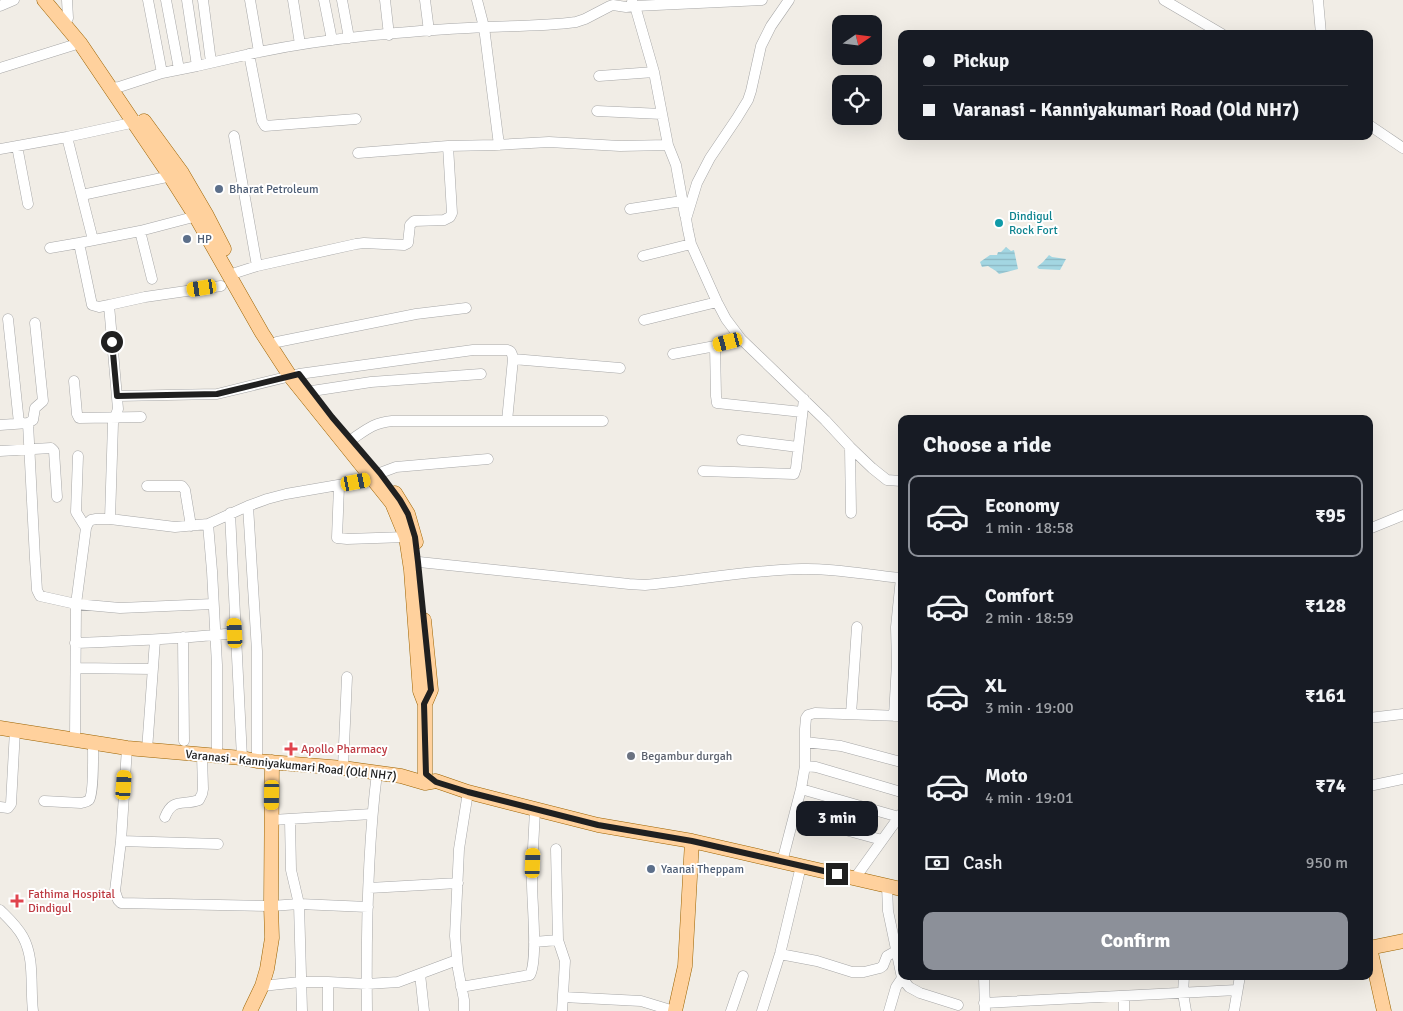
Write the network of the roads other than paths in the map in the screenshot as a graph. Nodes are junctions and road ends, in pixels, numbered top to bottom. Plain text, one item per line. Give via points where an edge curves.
1 (14, 0) edge
2 (44, 0) edge
3 (55, 0) edge
4 (67, 0) edge
5 (148, 0) edge
6 (166, 0) edge
7 (187, 0) edge
8 (204, 0) edge
9 (250, 0) edge
10 (293, 0) edge
11 (324, 0) edge
12 (342, 0) edge
13 (385, 0) edge
14 (425, 0) edge
15 (477, 0) edge
16 (762, 0) edge
17 (789, 0) edge
18 (1164, 0) edge
19 (1318, 0) edge
20 (632, 3) edge
21 (0, 6) edge
22 (66, 21) junction
23 (484, 27) junction
24 (1215, 30) edge
25 (1321, 30) edge
26 (429, 31) junction
27 (389, 34) junction
28 (349, 38) junction
29 (332, 40) junction
30 (80, 43) junction
31 (300, 44) junction
32 (254, 53) junction
33 (211, 62) junction
34 (196, 66) junction
35 (0, 68) edge
36 (179, 69) junction
37 (654, 72) junction
38 (162, 73) junction
39 (599, 76) dead end
40 (115, 87) junction
41 (597, 111) dead end
42 (662, 114) junction
43 (356, 119) dead end
44 (138, 121) junction
45 (1373, 128) edge
46 (234, 136) dead end
47 (68, 137) junction
48 (499, 145) junction
49 (668, 145) junction
50 (17, 146) junction
51 (448, 146) junction
52 (1403, 148) edge
53 (0, 149) edge
54 (358, 153) dead end
55 (176, 175) junction
56 (82, 195) junction
57 (682, 201) junction
58 (28, 204) dead end
59 (630, 210) dead end
60 (201, 215) junction
61 (686, 219) junction
62 (140, 231) junction
63 (93, 240) junction
64 (79, 243) junction
65 (691, 244) junction
66 (50, 248) dead end
67 (643, 256) dead end
68 (257, 266) junction
69 (229, 278) junction
70 (152, 279) dead end
71 (717, 302) junction
72 (109, 305) junction
73 (466, 308) dead end
74 (8, 319) dead end
75 (644, 320) dead end
76 (35, 323) dead end
77 (741, 339) junction
78 (277, 342) junction
79 (714, 346) junction
80 (673, 354) dead end
81 (512, 359) junction
82 (620, 368) dead end
83 (481, 374) dead end
84 (294, 375) junction
85 (74, 381) dead end
86 (312, 391) junction
87 (117, 396) junction
88 (804, 399) junction
89 (802, 412) junction
90 (115, 416) junction
91 (142, 417) dead end
92 (507, 421) junction
93 (603, 421) dead end
94 (24, 423) junction
95 (0, 425) edge
96 (351, 440) junction
97 (742, 440) dead end
98 (798, 447) junction
99 (850, 447) junction
100 (29, 449) junction
101 (0, 451) edge
102 (78, 456) dead end
103 (488, 459) dead end
104 (703, 471) dead end
105 (376, 476) junction
106 (898, 481) edge
107 (147, 486) dead end
108 (339, 486) junction
109 (57, 497) dead end
110 (248, 506) junction
111 (230, 513) junction
112 (850, 513) dead end
113 (1403, 515) edge
114 (110, 519) junction
115 (208, 524) junction
116 (191, 526) junction
117 (1373, 527) edge
118 (86, 528) junction
119 (406, 537) junction
120 (418, 562) junction
121 (898, 578) edge
122 (76, 604) junction
123 (213, 604) junction
124 (898, 607) edge
125 (857, 627) dead end
126 (235, 633) junction
127 (215, 635) junction
128 (183, 637) junction
129 (155, 640) junction
130 (75, 643) junction
131 (76, 668) junction
132 (153, 670) junction
133 (347, 677) dead end
134 (424, 704) junction
135 (850, 714) junction
136 (1403, 714) edge
137 (897, 716) edge
138 (1373, 718) edge
139 (0, 720) edge
140 (0, 728) edge
141 (15, 730) junction
142 (75, 736) junction
143 (184, 741) dead end
144 (805, 742) junction
145 (93, 743) junction
146 (147, 747) junction
147 (127, 748) junction
148 (217, 752) junction
149 (202, 755) junction
150 (242, 756) junction
151 (257, 757) junction
152 (426, 758) junction
153 (898, 761) edge
154 (272, 762) junction
155 (343, 763) junction
156 (805, 766) junction
157 (406, 770) junction
158 (377, 773) junction
159 (429, 779) junction
160 (1403, 779) edge
161 (1373, 785) edge
162 (801, 789) junction
163 (898, 791) edge
164 (468, 792) junction
165 (44, 801) dead end
166 (0, 808) edge
167 (535, 809) junction
168 (372, 814) junction
169 (898, 815) edge
170 (794, 816) junction
171 (165, 817) dead end
172 (898, 819) edge
173 (272, 820) junction
174 (290, 820) junction
175 (882, 840) junction
176 (121, 841) junction
177 (692, 841) junction
178 (218, 844) dead end
179 (556, 849) dead end
180 (782, 862) junction
181 (800, 866) junction
182 (855, 878) junction
183 (458, 883) junction
184 (887, 886) junction
185 (369, 888) junction
186 (898, 888) edge
187 (299, 904) junction
188 (271, 906) junction
189 (368, 907) junction
190 (0, 910) edge
191 (12, 922) junction
192 (0, 924) edge
193 (558, 940) junction
194 (1403, 941) edge
195 (534, 942) junction
196 (1373, 945) edge
197 (896, 951) junction
198 (780, 954) junction
199 (457, 960) junction
200 (898, 960) edge
201 (1373, 963) edge
202 (420, 974) junction
203 (743, 976) dead end
204 (901, 980) edge
205 (904, 980) edge
206 (984, 980) edge
207 (1184, 980) edge
208 (1239, 980) edge
209 (300, 982) junction
210 (328, 982) junction
211 (367, 984) junction
212 (262, 986) junction
213 (461, 987) junction
214 (1237, 990) junction
215 (1183, 993) junction
216 (1124, 996) junction
217 (563, 997) junction
218 (958, 1005) dead end
219 (985, 1007) edge
220 (33, 1011) edge
221 (250, 1011) edge
222 (302, 1011) edge
223 (328, 1011) edge
224 (368, 1011) edge
225 (424, 1011) edge
226 (464, 1011) edge
227 (562, 1011) edge
228 (674, 1011) edge
229 (731, 1011) edge
230 (762, 1011) edge
231 (889, 1011) edge
232 (1124, 1011) edge
233 (1186, 1011) edge
234 (1234, 1011) edge
235 (1384, 1011) edge

1 - 21 street
2 - 22 main road
3 - 22 main road
4 - 22 street
5 - 38 street
6 - 36 street
7 - 34 street
8 - 33 street
9 - 32 street
10 - 31 street
11 - 29 street
12 - 28 street
13 - 27 street
14 - 26 street
15 - 23 street
16 - 20 street
17 - 61 street via 761,46 748,100 710,158 697,183
18 - 24 street
19 - 25 street
20 - 23 street via 626,8 610,6 576,22
20 - 37 street
22 - 30 main road
22 - 40 main road via 86,41
23 - 26 street
23 - 48 street
26 - 27 street
27 - 28 street
28 - 29 street
29 - 31 street
30 - 35 street
30 - 40 main road
31 - 32 street
32 - 33 street
32 - 43 street via 265,126
33 - 34 street
34 - 36 street
36 - 38 street
37 - 39 street
37 - 42 street
38 - 40 street
40 - 44 main road
41 - 42 street
42 - 49 street
44 - 47 street
44 - 55 main road
45 - 52 street
46 - 68 street
47 - 50 street
47 - 56 street
48 - 49 street via 549,142
48 - 51 street
49 - 57 street via 676,165
50 - 53 street
50 - 58 street
51 - 54 street
51 - 68 street via 450,217 414,221 406,244 356,244
55 - 56 street
55 - 60 main road
56 - 63 street
57 - 59 street
57 - 61 street
60 - 62 street
60 - 69 main road
61 - 65 street
62 - 63 street
62 - 70 street
63 - 64 street
64 - 66 street
64 - 72 street via 92,305
65 - 67 street
65 - 71 street
68 - 69 street
69 - 72 street
69 - 78 main road
69 - 84 main road via 262,333
71 - 75 street
71 - 77 street
72 - 87 street
73 - 78 street via 416,314
74 - 94 street
76 - 94 street via 43,401 35,408 33,420
77 - 79 street
77 - 88 street
78 - 84 main road
79 - 80 street
79 - 89 street via 717,403
81 - 82 street
81 - 84 street via 510,350 473,350
81 - 92 street
83 - 86 street via 372,382
84 - 86 main road
84 - 87 street via 217,394
84 - 105 main road
85 - 90 street via 79,418
86 - 96 main road
87 - 90 street
88 - 89 street
88 - 99 street
89 - 98 street
90 - 91 street
90 - 114 street
92 - 93 street
92 - 96 street via 380,422
94 - 95 street
94 - 100 street
96 - 105 main road
97 - 98 street
98 - 104 street via 794,474
99 - 106 street via 887,480
99 - 112 street
100 - 101 street
100 - 109 street via 53,449
100 - 122 street via 38,593 44,598
102 - 118 street via 76,512
103 - 105 street via 396,467
105 - 108 street
105 - 119 main road
105 - 120 main road via 400,500 408,514
107 - 116 street via 182,486
108 - 110 street via 286,494
108 - 119 street via 337,538
110 - 111 street
110 - 151 street via 257,651
111 - 115 street
111 - 126 street
113 - 117 street
114 - 116 street via 158,526
114 - 118 street via 91,520
115 - 116 street
115 - 123 street
118 - 122 street
119 - 134 main road via 420,691
120 - 121 street via 645,585 803,569
120 - 134 main road via 431,690
122 - 123 street via 120,608
122 - 130 street
123 - 127 street
124 - 137 street
125 - 135 street
126 - 127 street
126 - 150 street
127 - 128 street
127 - 148 street
128 - 129 street
128 - 143 street
129 - 130 street
129 - 132 street
130 - 131 street
131 - 132 street
131 - 142 street
132 - 146 street
133 - 155 street
134 - 152 main road
135 - 137 street
135 - 144 street via 808,715
136 - 138 street
139 - 142 main road
140 - 141 main road, Varanasi - Kanniyakumari Road (Old NH7)
141 - 142 main road, Varanasi - Kanniyakumari Road (Old NH7)
141 - 166 street via 10,804 8,808
142 - 145 main road, Varanasi - Kanniyakumari Road (Old NH7)
142 - 146 main road
144 - 153 street via 841,746
144 - 156 street
145 - 147 main road, Varanasi - Kanniyakumari Road (Old NH7)
145 - 165 street via 90,799 81,802
146 - 147 main road, Varanasi - Kanniyakumari Road (Old NH7)
146 - 148 main road
146 - 149 main road, Varanasi - Kanniyakumari Road (Old NH7)
147 - 176 street
148 - 149 main road, Varanasi - Kanniyakumari Road (Old NH7)
148 - 150 main road, Varanasi - Kanniyakumari Road (Old NH7)
149 - 171 street via 203,789 199,800 173,805
150 - 151 main road, Varanasi - Kanniyakumari Road (Old NH7)
151 - 154 main road, Varanasi - Kanniyakumari Road (Old NH7)
151 - 155 main road
152 - 157 main road via 421,764
152 - 159 main road
154 - 155 main road, Varanasi - Kanniyakumari Road (Old NH7)
154 - 173 main road
155 - 157 main road
155 - 158 main road, Varanasi - Kanniyakumari Road (Old NH7)
156 - 162 street
156 - 163 street
157 - 159 main road
158 - 159 main road, Varanasi - Kanniyakumari Road (Old NH7)
158 - 168 street
159 - 164 main road, Varanasi - Kanniyakumari Road (Old NH7)
160 - 161 street
162 - 169 street
162 - 170 street
164 - 167 main road, Varanasi - Kanniyakumari Road (Old NH7)
164 - 183 street via 459,849
167 - 177 main road, Varanasi - Kanniyakumari Road (Old NH7) via 598,825
167 - 195 street
168 - 174 street
168 - 185 street
170 - 175 street
170 - 180 street
172 - 175 street
173 - 174 street
173 - 188 main road
174 - 187 street via 291,870
175 - 182 street
176 - 178 street
176 - 188 street via 116,892 121,903
177 - 180 main road, Varanasi - Kanniyakumari Road (Old NH7)
177 - 228 main road via 685,966
179 - 193 street
180 - 181 main road, Varanasi - Kanniyakumari Road (Old NH7)
181 - 182 main road, Varanasi - Kanniyakumari Road (Old NH7)
181 - 198 street
182 - 184 main road, Varanasi - Kanniyakumari Road (Old NH7)
183 - 185 street
183 - 199 street
184 - 186 main road, Varanasi - Kanniyakumari Road (Old NH7)
184 - 197 street
185 - 189 street
187 - 188 street
187 - 189 street
187 - 209 street
188 - 212 main road via 272,938
189 - 211 street
190 - 191 street
191 - 192 street
191 - 220 street via 28,949
193 - 195 street
193 - 217 street via 565,961
194 - 196 main road
195 - 213 street via 530,975
197 - 198 street via 880,968 864,972 852,972
197 - 200 street
198 - 230 street
199 - 202 street
199 - 213 street
201 - 235 main road
202 - 211 street via 398,982
202 - 225 street
203 - 229 street
204 - 231 street
205 - 218 street via 920,993
206 - 219 street
207 - 215 street
208 - 214 street
209 - 210 street
209 - 212 street
209 - 222 street
210 - 211 street
210 - 223 street
211 - 224 street
212 - 221 main road
213 - 226 street
214 - 215 street
214 - 234 street
215 - 216 street
215 - 233 street
216 - 219 street
216 - 232 street
217 - 227 street
217 - 228 street via 641,1001

